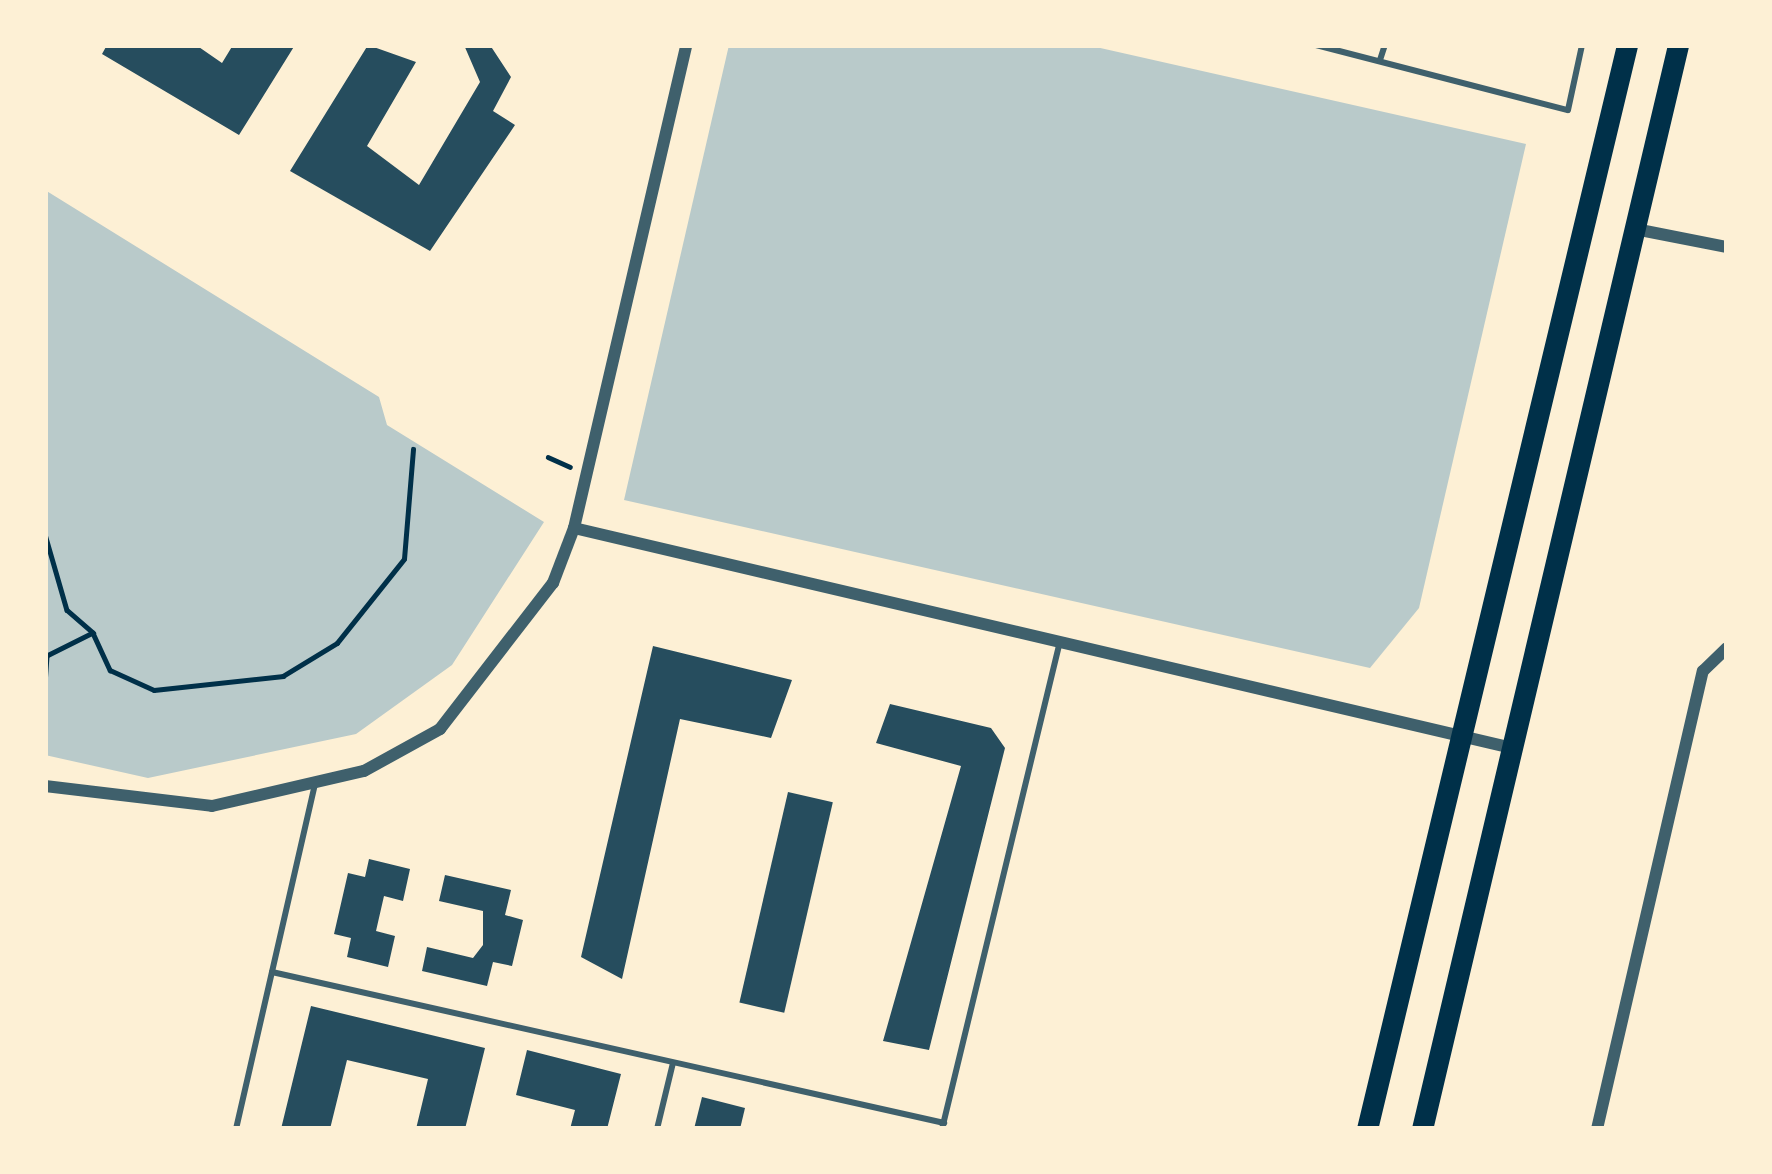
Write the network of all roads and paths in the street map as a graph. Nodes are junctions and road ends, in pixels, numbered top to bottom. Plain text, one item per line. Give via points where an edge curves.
1 (686, 45) edge
2 (1316, 45) edge
3 (1384, 45) edge
4 (1582, 45) edge
5 (1627, 45) edge
6 (1678, 45) edge
7 (1380, 60) junction
8 (1635, 230) junction
9 (1727, 247) edge
10 (413, 448) dead end
11 (548, 457) dead end
12 (586, 473) junction
13 (574, 528) junction
14 (45, 534) edge
15 (93, 633) junction
16 (1060, 641) junction
17 (1727, 648) edge
18 (45, 682) edge
19 (1460, 736) junction
20 (1514, 748) junction
21 (316, 784) junction
22 (45, 786) edge
23 (272, 972) junction
24 (673, 1062) junction
25 (943, 1126) edge
26 (236, 1129) edge
27 (657, 1129) edge
28 (1367, 1129) edge
29 (1422, 1129) edge
30 (1597, 1129) edge

1 - 12 street
2 - 7 lane
3 - 7 lane
4 - 7 lane via 1568,110
5 - 19 main road
6 - 8 main road
8 - 9 street
8 - 20 main road
10 - 15 path via 404,560 338,643 283,676 154,691 110,670
11 - 12 path
12 - 13 street
13 - 16 street
13 - 21 street via 554,583 440,729
14 - 15 path via 67,610
15 - 18 path via 47,656
16 - 19 street
16 - 25 lane
17 - 30 street via 1703,671
19 - 20 street
19 - 28 main road
20 - 29 main road
21 - 22 street via 212,806
21 - 23 lane
23 - 24 lane
23 - 26 lane
24 - 25 lane
24 - 27 lane

